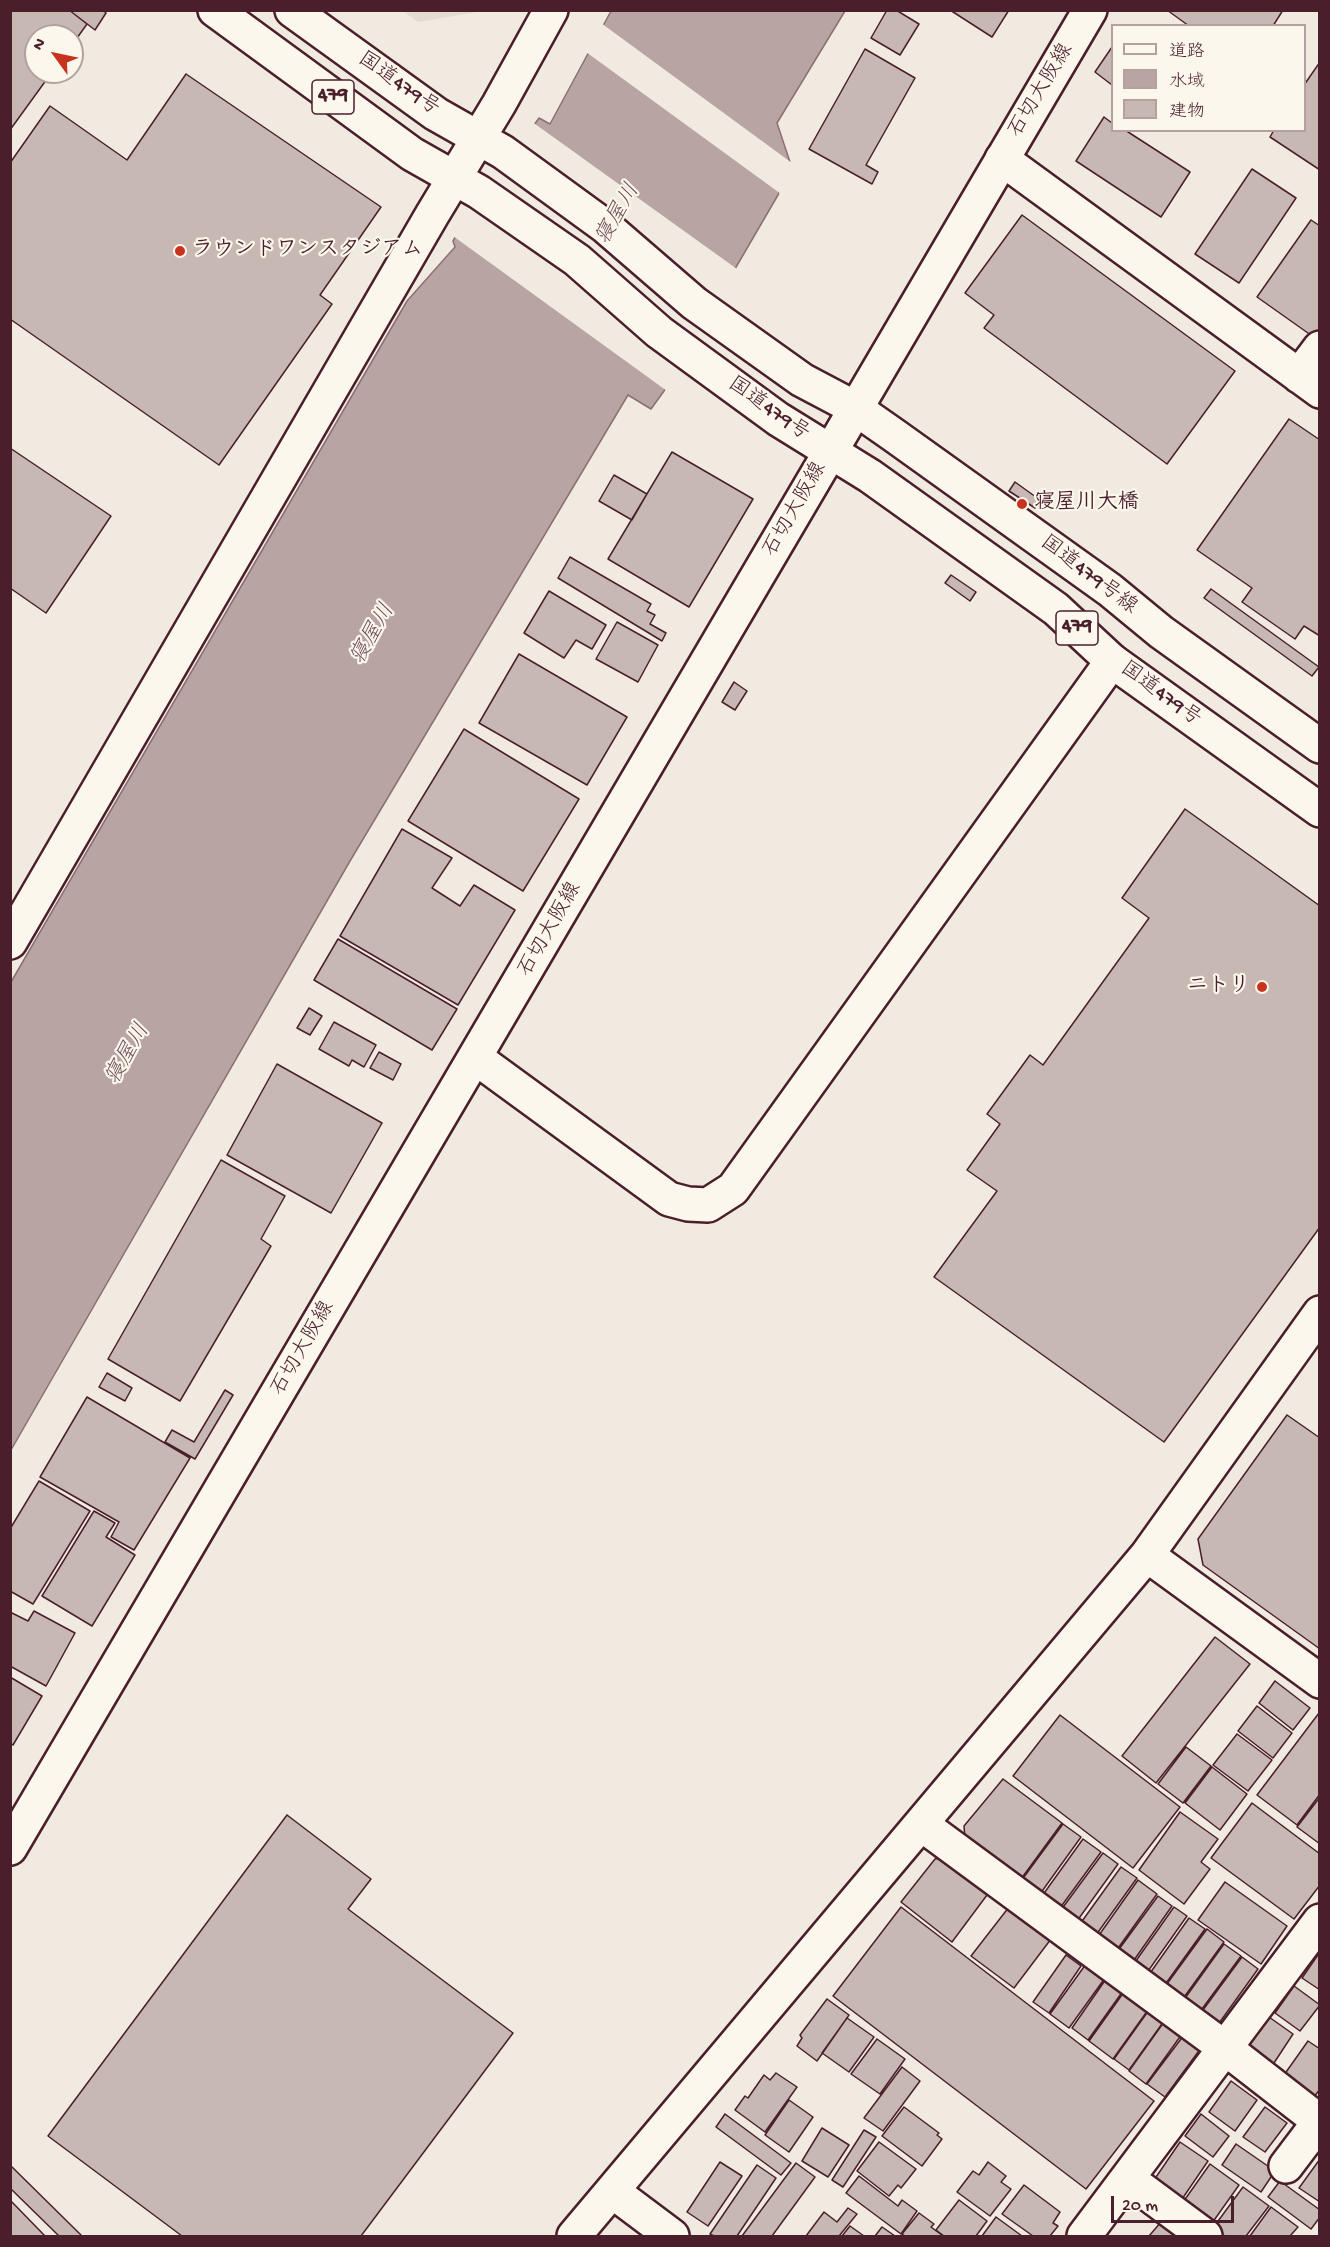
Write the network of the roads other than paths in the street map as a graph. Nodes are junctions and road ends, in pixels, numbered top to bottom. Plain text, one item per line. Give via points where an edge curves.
1 (215, 10) edge
2 (292, 10) edge
3 (551, 10) edge
4 (1090, 10) edge
5 (491, 145) junction
6 (1002, 159) junction
7 (467, 185) junction
8 (1320, 348) edge
9 (1309, 383) edge
10 (855, 408) junction
11 (830, 452) junction
12 (1112, 661) junction
13 (1320, 746) edge
14 (1320, 810) edge
15 (10, 942) edge
16 (476, 1058) junction
17 (1320, 1313) edge
18 (1147, 1555) junction
19 (1320, 1681) edge
20 (921, 1824) junction
21 (10, 1848) edge
22 (1320, 1921) edge
23 (1225, 2048) junction
24 (1319, 2121) edge
25 (1286, 2166) dead end
26 (1128, 2179) junction
27 (612, 2191) junction
28 (574, 2236) edge
29 (672, 2236) edge
30 (1084, 2236) edge
31 (1205, 2236) edge

1 - 7 main road, 国道479号 / 479 via 411,154
2 - 5 main road, 国道479号 / 479 via 436,114
3 - 5 main road
4 - 6 main road, 石切大阪線
5 - 7 main road
5 - 10 main road, 国道479号 / 479 via 606,227 694,303 802,380
6 - 9 main road
6 - 10 main road, 石切大阪線
7 - 11 main road, 国道479号 / 479 via 577,261 659,332
7 - 15 main road
8 - 9 main road
10 - 11 main road, 石切大阪線
10 - 13 main road, 国道479号線 / 479
11 - 12 main road, 国道479号 / 479 via 870,476 1056,609
11 - 16 main road, 石切大阪線
12 - 14 main road, 国道479号 / 479
12 - 16 main road via 734,1189 708,1205 669,1199
16 - 21 main road, 石切大阪線
17 - 18 main road
18 - 19 main road
18 - 20 main road
20 - 23 main road
20 - 27 main road
22 - 23 main road
23 - 24 main road
23 - 26 main road
24 - 25 main road
26 - 30 main road
26 - 31 main road
27 - 28 main road
27 - 29 main road

